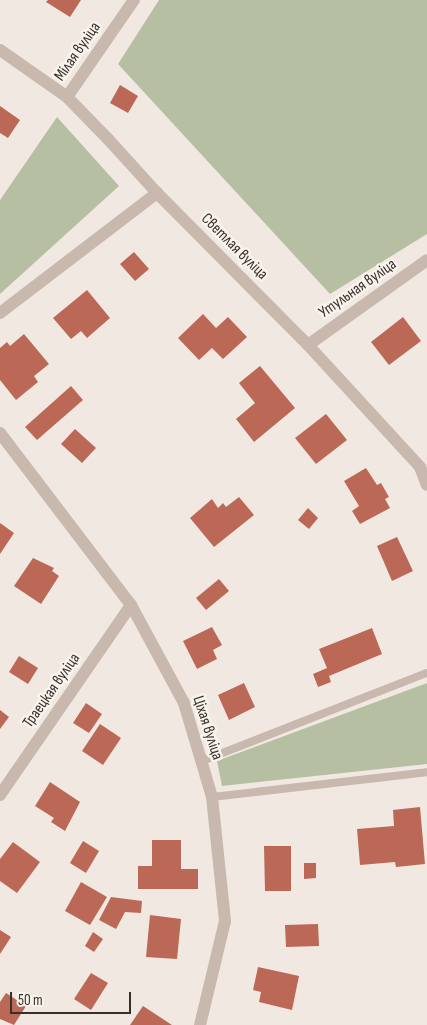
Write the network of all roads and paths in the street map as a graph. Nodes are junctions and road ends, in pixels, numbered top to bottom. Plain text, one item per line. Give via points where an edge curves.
1 (134, 0) edge
2 (0, 50) edge
3 (67, 97) junction
4 (157, 193) junction
5 (427, 260) edge
6 (0, 313) edge
7 (308, 345) junction
8 (0, 433) edge
9 (427, 485) edge
10 (131, 605) junction
11 (427, 673) edge
12 (202, 761) junction
13 (427, 772) edge
14 (0, 795) edge
15 (212, 796) junction
16 (200, 1025) edge

1 - 3 street, Мілая вуліца
2 - 3 street, Светлая вуліца
3 - 4 street, Светлая вуліца
4 - 6 street
4 - 7 street, Светлая вуліца
5 - 7 street, Утульная вуліца
7 - 9 street, Светлая вуліца via 420,467
8 - 10 street, Ціхая вуліца
10 - 12 street, Ціхая вуліца via 184,703
10 - 14 street, Траецкая вуліца
11 - 12 lane
12 - 15 street, Ціхая вуліца
13 - 15 lane
15 - 16 street, Ціхая вуліца via 225,921

